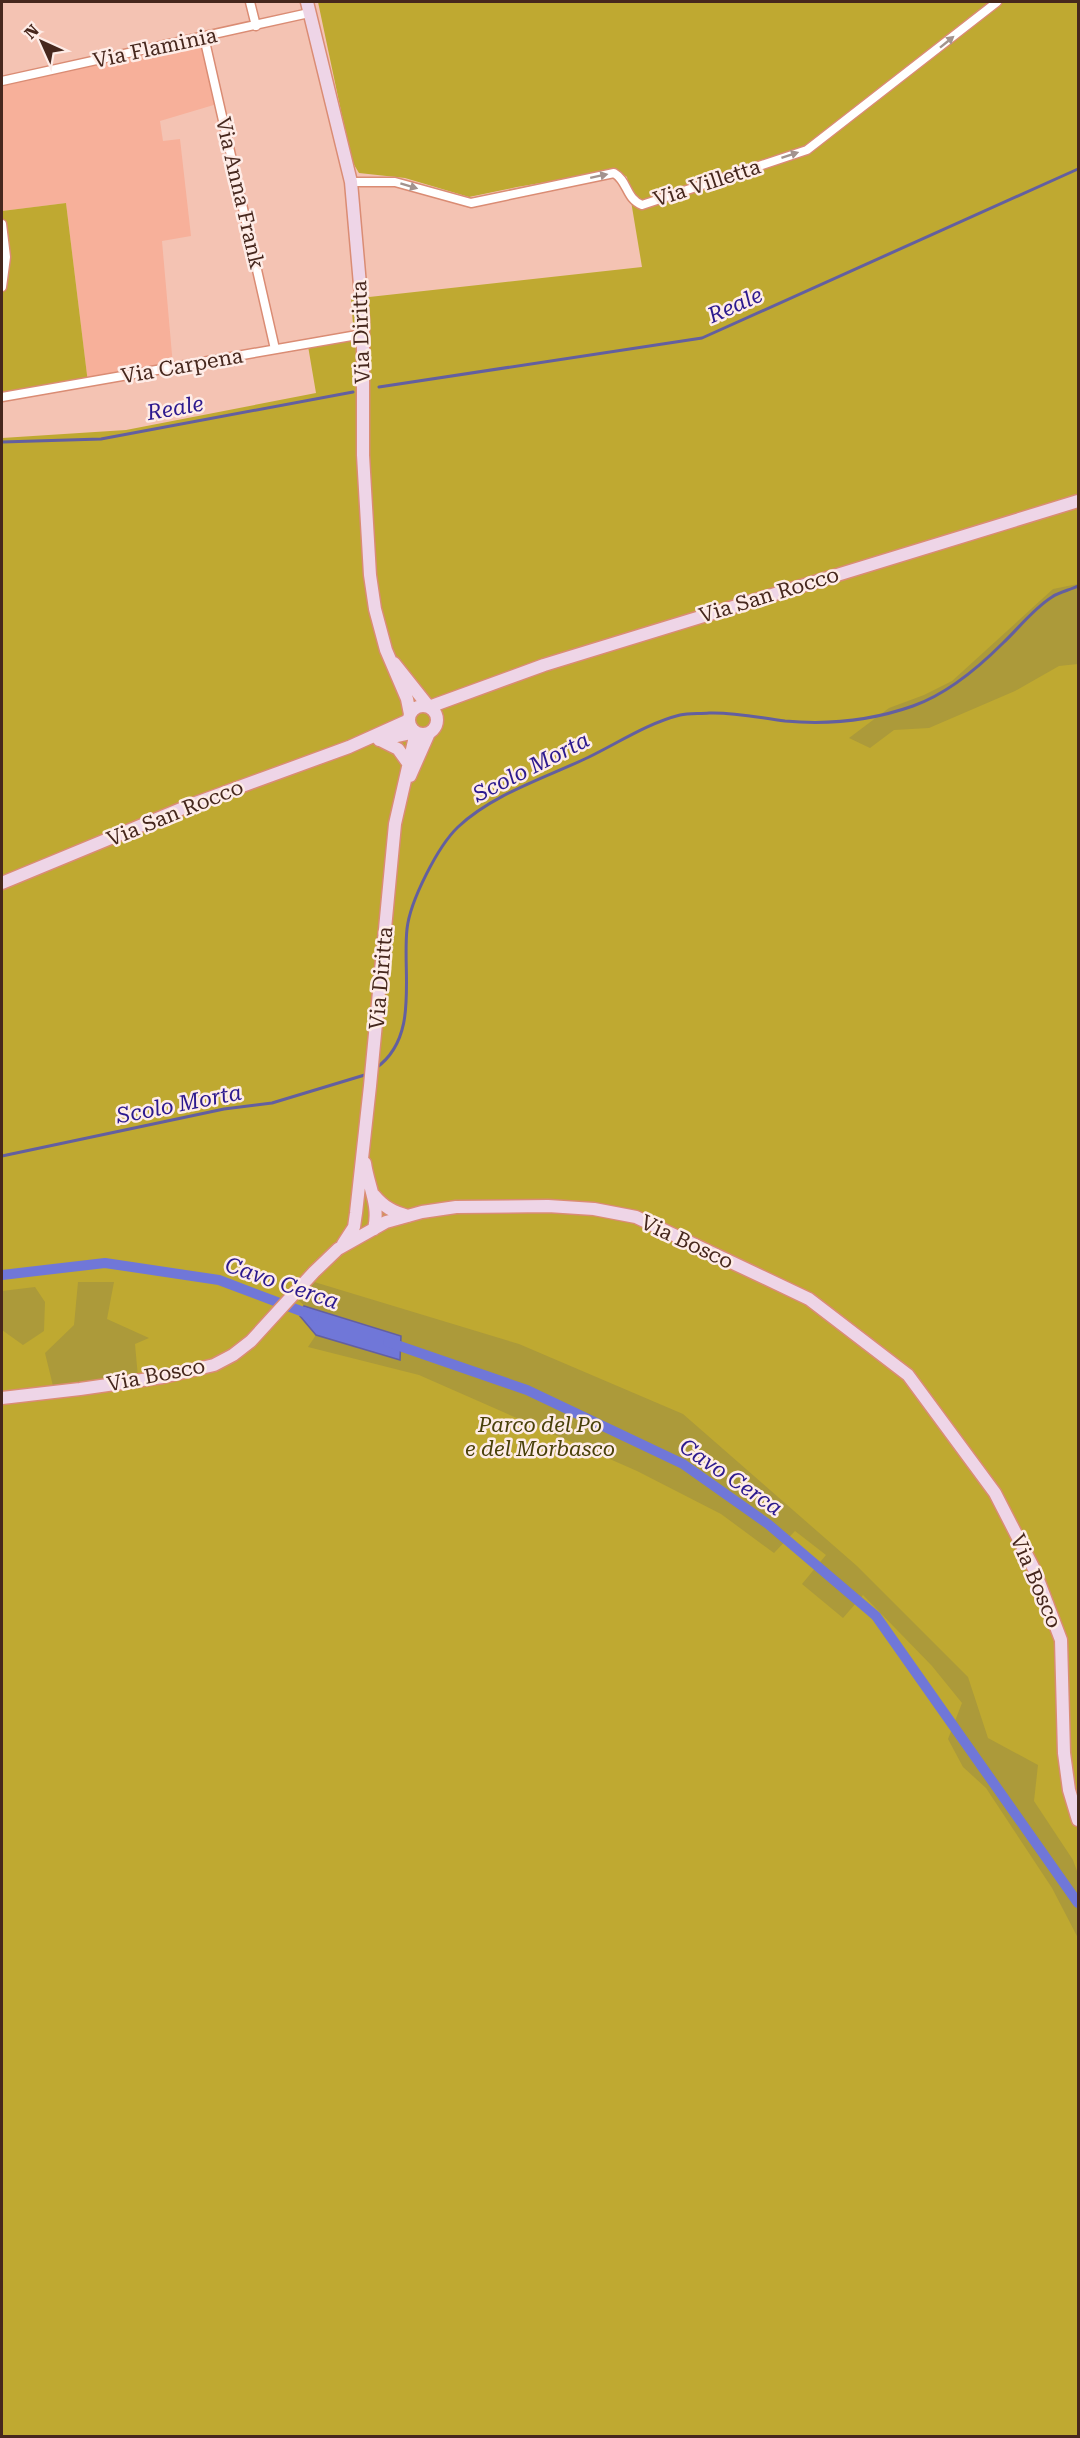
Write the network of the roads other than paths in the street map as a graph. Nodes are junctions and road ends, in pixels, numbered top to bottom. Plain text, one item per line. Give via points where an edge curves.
1 (250, 2) edge
2 (998, 2) edge
3 (308, 7) edge
4 (256, 26) junction
5 (204, 38) junction
6 (2, 81) edge
7 (351, 182) junction
8 (2, 224) edge
9 (2, 287) edge
10 (363, 334) junction
11 (275, 349) junction
12 (2, 389) edge
13 (2, 397) edge
14 (1078, 501) edge
15 (394, 663) junction
16 (433, 712) junction
17 (409, 717) junction
18 (416, 732) junction
19 (429, 733) junction
20 (379, 740) junction
21 (349, 747) junction
22 (408, 763) junction
23 (398, 805) junction
24 (2, 883) edge
25 (363, 1152) junction
26 (374, 1195) junction
27 (356, 1213) junction
28 (409, 1216) junction
29 (374, 1229) junction
30 (338, 1250) junction
31 (2, 1398) edge
32 (1078, 1820) edge

1 - 4 street
7 -> 2 street, Via Villetta via 396,182 471,203 614,173 621,177 631,198 642,205 807,150
3 - 4 street, Via Flaminia
3 - 7 street, Via Diritta
4 - 5 street, Via Flaminia
5 - 6 street, Via Flaminia
5 - 11 street, Via Anna Frank
7 - 10 street, Via Diritta
8 - 9 street via 6,257
10 - 11 street, Via Carpena
10 - 15 street, Via Diritta via 363,455 369,575 386,650
11 - 13 street, Via Carpena
12 - 13 street
14 - 16 street, Via San Rocco via 544,665 462,696
15 - 16 street, Via Diritta
15 - 17 street, Via Diritta via 409,704
16 - 17 street via 420,706
16 - 19 street via 436,726
17 - 18 street
17 - 21 street, Via San Rocco
18 - 19 street
18 - 20 street, Via San Rocco
18 - 22 street, Via Diritta
19 - 23 street, Via Diritta
20 - 21 street, Via San Rocco
20 - 22 street via 398,749
21 - 24 street, Via San Rocco via 193,804
22 - 23 street, Via Diritta
23 - 25 street, Via Diritta
25 - 26 street, Via Diritta
25 - 27 street, Via Diritta
26 - 28 street via 391,1210
26 - 29 street, Via Diritta
27 - 29 street
27 - 30 street, Via Diritta via 350,1234
28 - 29 street, Via Bosco
28 - 32 street, Via Bosco via 456,1207 548,1206 636,1217 809,1299 908,1375 995,1493 1034,1569 1061,1640 1064,1753
29 - 30 street, Via Bosco
30 - 31 street, Via Bosco via 242,1348 214,1365 142,1380

